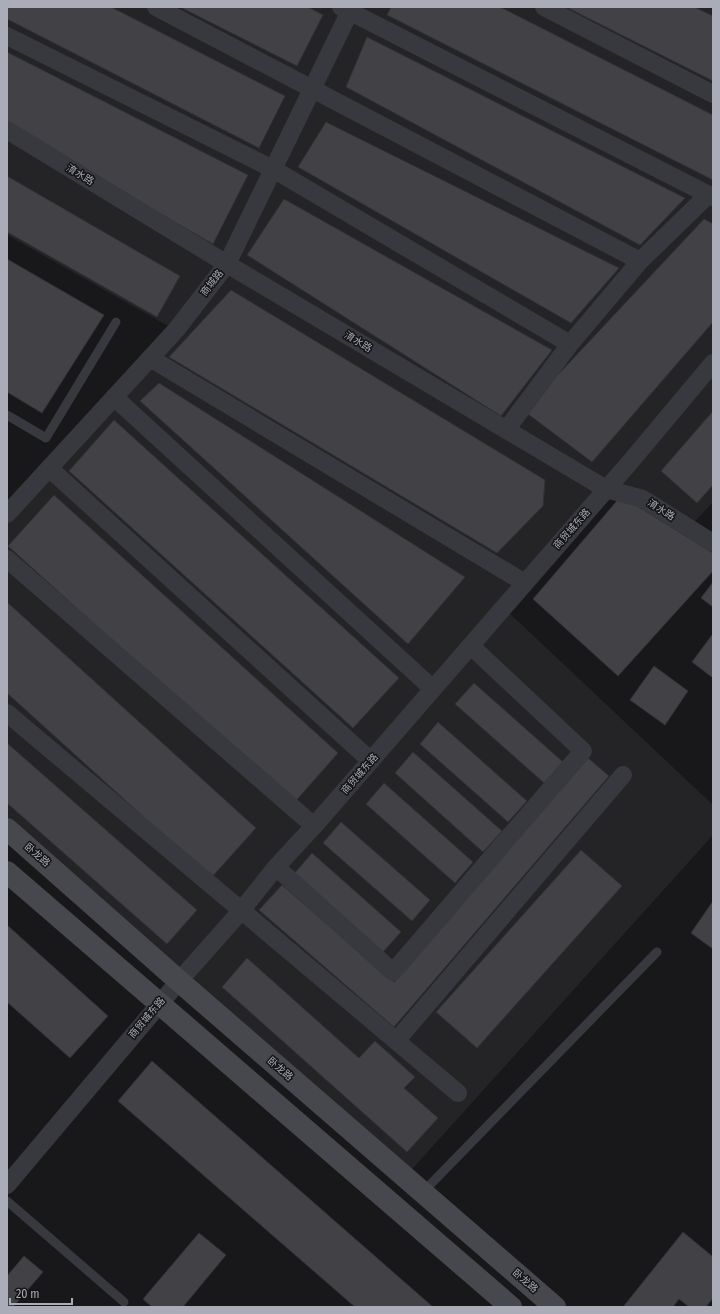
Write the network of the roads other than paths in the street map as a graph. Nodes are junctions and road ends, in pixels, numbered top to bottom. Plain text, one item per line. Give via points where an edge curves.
1 (156, 7) edge
2 (544, 7) edge
3 (348, 9) edge
4 (7, 36) edge
5 (312, 89) junction
6 (713, 94) edge
7 (7, 130) edge
8 (273, 169) junction
9 (710, 196) edge
10 (640, 261) junction
11 (227, 264) junction
12 (116, 322) dead end
13 (570, 344) junction
14 (150, 358) junction
15 (713, 363) edge
16 (114, 397) junction
17 (7, 415) edge
18 (506, 430) junction
19 (49, 468) junction
20 (606, 489) junction
21 (7, 514) edge
22 (713, 543) edge
23 (7, 558) edge
24 (525, 583) junction
25 (471, 646) junction
26 (433, 689) junction
27 (7, 713) edge
28 (371, 761) junction
29 (623, 775) dead end
30 (314, 826) junction
31 (7, 829) edge
32 (276, 867) junction
33 (7, 872) edge
34 (241, 910) junction
35 (657, 952) dead end
36 (179, 981) junction
37 (160, 1004) junction
38 (396, 1041) junction
39 (458, 1093) dead end
40 (7, 1185) edge
41 (422, 1192) junction
42 (7, 1201) edge
43 (124, 1302) dead end
44 (511, 1307) edge
45 (555, 1307) edge

1 - 5 street
2 - 6 street
3 - 5 street, 商城路
3 - 9 street
4 - 8 street
5 - 8 street, 商城路
5 - 10 street
7 - 11 street, 淯水路
8 - 11 street, 商城路
8 - 13 street
9 - 10 street
10 - 13 street
11 - 14 street, 商城路 via 176,330
11 - 18 street, 淯水路
12 - 17 lane via 46,438
13 - 18 street
14 - 16 street, 商城路
14 - 24 street
15 - 20 street, 商贸城东路
16 - 19 street, 商城路
16 - 26 street
18 - 20 street, 淯水路
19 - 21 street, 商城路
19 - 28 street
20 - 22 street, 淯水路 via 643,499
20 - 24 street, 商贸城东路
23 - 30 street
24 - 25 street, 商贸城东路
25 - 26 street, 商贸城东路
25 - 32 street via 583,751 393,972
26 - 28 street, 商贸城东路
27 - 34 street
28 - 30 street, 商贸城东路
29 - 38 street
30 - 32 street, 商贸城东路
31 - 36 main road, 卧龙路
32 - 34 street, 商贸城东路
33 - 37 main road
34 - 36 street, 商贸城东路
34 - 38 street
35 - 41 lane
36 - 37 street, 商贸城东路
36 - 41 main road, 卧龙路
37 - 40 street, 商贸城东路
37 - 44 main road
38 - 39 street
41 - 45 main road, 卧龙路
42 - 43 lane

